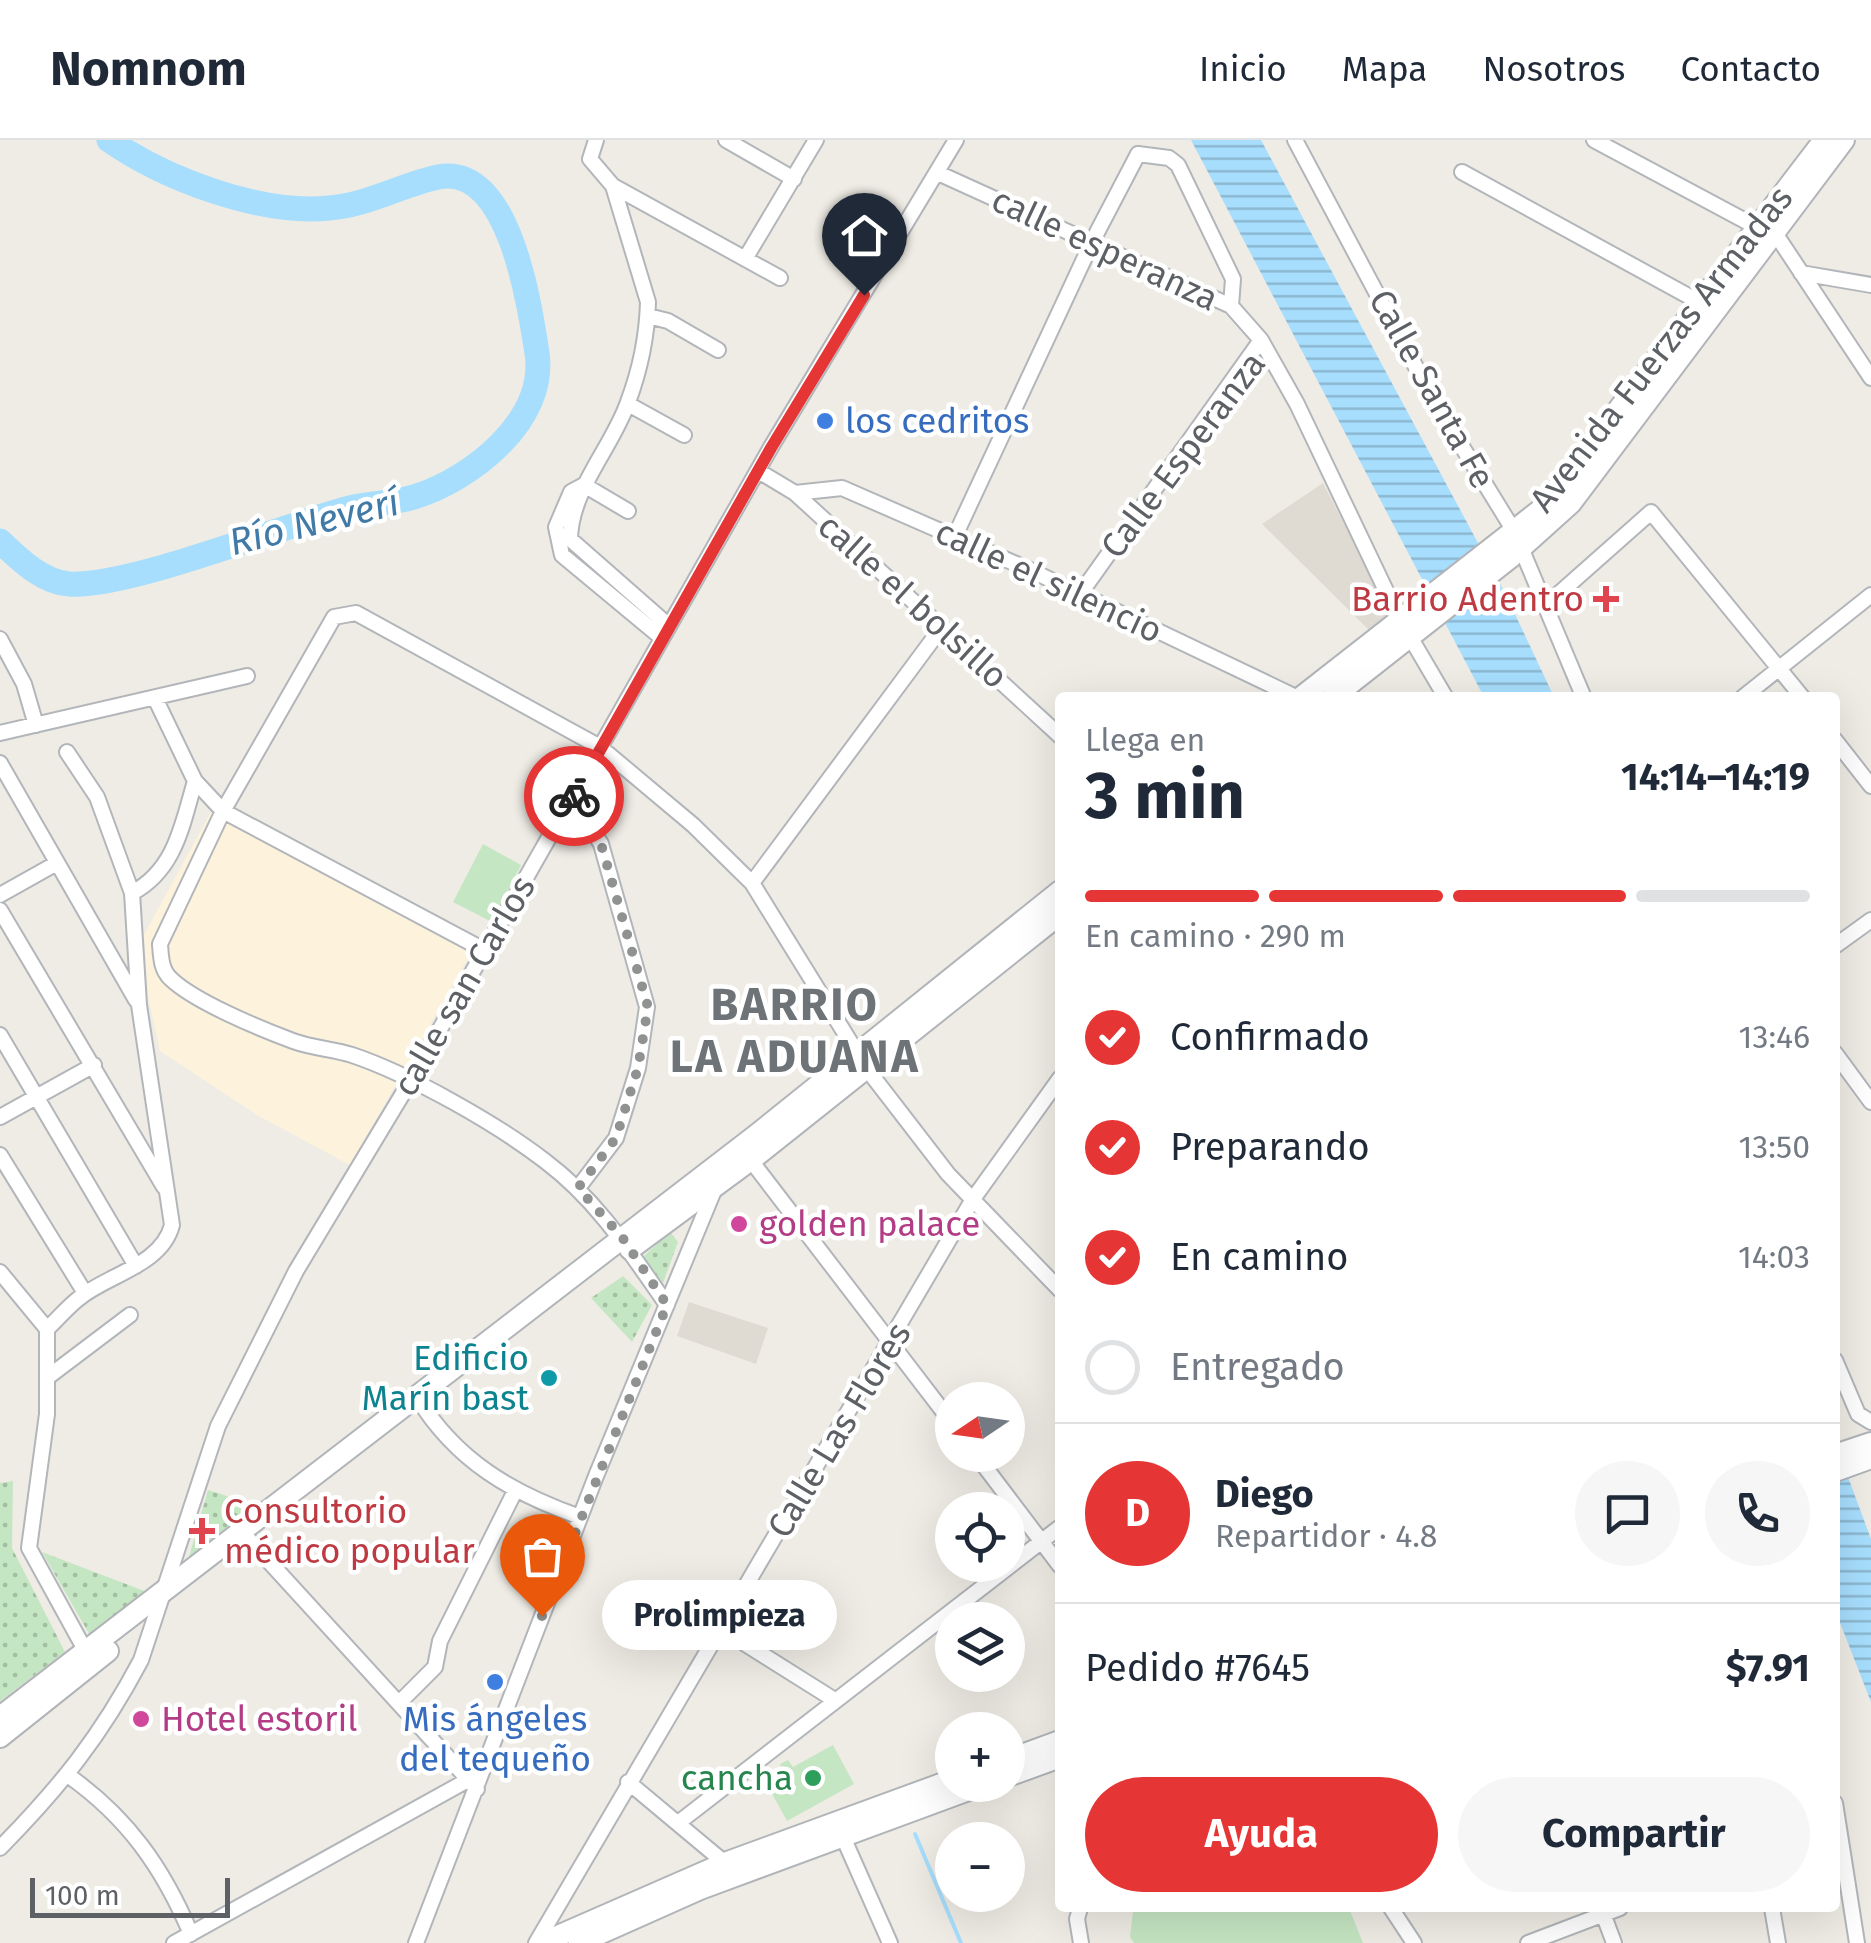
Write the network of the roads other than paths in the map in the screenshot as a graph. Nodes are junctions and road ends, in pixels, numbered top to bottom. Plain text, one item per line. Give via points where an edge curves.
1 (596, 140) edge
2 (726, 140) edge
3 (816, 140) edge
4 (956, 140) edge
5 (1295, 140) edge
6 (1594, 140) edge
7 (1824, 140) edge
8 (1844, 140) edge
9 (1462, 172) dead end
10 (938, 173) junction
11 (794, 180) junction
12 (613, 186) junction
13 (1765, 232) junction
14 (1092, 242) junction
15 (746, 259) junction
16 (1802, 273) junction
17 (780, 278) dead end
18 (1871, 285) edge
19 (1701, 303) junction
20 (1231, 306) junction
21 (648, 316) junction
22 (1261, 340) junction
23 (718, 350) dead end
24 (1871, 378) edge
25 (628, 404) junction
26 (684, 435) dead end
27 (760, 472) junction
28 (584, 485) junction
29 (795, 493) junction
30 (628, 511) dead end
31 (955, 536) junction
32 (1513, 544) junction
33 (1080, 594) junction
34 (1871, 595) edge
35 (1546, 605) junction
36 (1407, 624) junction
37 (942, 628) junction
38 (666, 632) junction
39 (0, 640) edge
40 (1778, 666) junction
41 (247, 676) dead end
42 (1286, 692) edge
43 (1308, 692) edge
44 (1338, 692) edge
45 (1443, 692) edge
46 (1582, 692) edge
47 (1749, 692) edge
48 (1798, 692) edge
49 (155, 698) junction
50 (36, 726) junction
51 (1055, 731) edge
52 (0, 733) edge
53 (1840, 746) edge
54 (600, 747) junction
55 (68, 752) dead end
56 (0, 763) edge
57 (195, 781) junction
58 (1871, 786) edge
59 (568, 806) junction
60 (223, 811) junction
61 (56, 863) junction
62 (752, 883) junction
63 (132, 893) junction
64 (0, 894) edge
65 (1055, 895) edge
66 (0, 910) edge
67 (1055, 918) edge
68 (1871, 920) edge
69 (1840, 942) edge
70 (484, 950) junction
71 (138, 1005) junction
72 (0, 1035) edge
73 (1840, 1060) edge
74 (862, 1061) junction
75 (94, 1065) junction
76 (410, 1080) junction
77 (1055, 1085) edge
78 (36, 1096) junction
79 (1871, 1102) edge
80 (0, 1117) edge
81 (746, 1153) junction
82 (0, 1156) edge
83 (718, 1163) junction
84 (716, 1185) junction
85 (578, 1188) junction
86 (169, 1197) junction
87 (973, 1199) junction
88 (626, 1243) junction
89 (136, 1266) junction
90 (0, 1272) edge
91 (1055, 1285) edge
92 (86, 1294) junction
93 (667, 1305) junction
94 (130, 1315) dead end
95 (48, 1329) junction
96 (892, 1343) junction
97 (1840, 1372) edge
98 (48, 1377) junction
99 (935, 1401) edge
100 (420, 1402) junction
101 (1871, 1422) edge
102 (1871, 1442) edge
103 (1848, 1460) edge
104 (989, 1472) edge
105 (515, 1490) junction
106 (580, 1518) junction
107 (1055, 1531) edge
108 (245, 1536) junction
109 (1040, 1542) junction
110 (1055, 1560) edge
111 (164, 1592) junction
112 (152, 1616) junction
113 (720, 1628) junction
114 (89, 1658) junction
115 (833, 1699) junction
116 (398, 1704) junction
117 (0, 1718) edge
118 (0, 1737) edge
119 (1055, 1742) edge
120 (1025, 1753) edge
121 (1055, 1759) edge
122 (1025, 1770) edge
123 (69, 1776) junction
124 (628, 1782) junction
125 (472, 1784) junction
126 (935, 1786) edge
127 (937, 1802) edge
128 (678, 1823) junction
129 (1840, 1835) edge
130 (843, 1838) junction
131 (0, 1848) edge
132 (724, 1863) junction
133 (1079, 1912) edge
134 (1394, 1912) edge
135 (1600, 1912) edge
136 (1602, 1912) edge
137 (1773, 1912) edge
138 (191, 1934) junction
139 (174, 1943) edge
140 (416, 1943) edge
141 (539, 1943) edge
142 (579, 1943) edge
143 (890, 1943) edge
144 (1081, 1943) edge
145 (1414, 1943) edge
146 (1528, 1943) edge
147 (1614, 1943) edge
148 (1778, 1943) edge
149 (1857, 1943) edge

1 - 12 street via 590,159
2 - 11 street
3 - 11 street
4 - 10 street, calle san Carlos
5 - 32 street, Calle Santa Fe
6 - 13 street
7 - 13 street, Avenida Fuerzas Armadas
8 - 13 street, Avenida Fuerzas Armadas
9 - 19 street
10 - 14 street, calle esperanza
10 - 27 street, calle san Carlos
11 - 15 street
12 - 15 street
12 - 21 street
13 - 16 street
13 - 19 street, Avenida Fuerzas Armadas
13 - 32 street, Avenida Fuerzas Armadas via 1608,458 1571,503
14 - 20 street, calle esperanza
14 - 20 street via 1132,159 1169,158 1234,279
14 - 31 street
15 - 17 street
16 - 18 street
16 - 24 street
19 - 32 street, Avenida Fuerzas Armadas
20 - 22 street, calle esperanza
21 - 23 street
21 - 25 street
22 - 33 street, Calle Esperanza
22 - 36 street, Calle Esperanza
25 - 26 street
25 - 28 street
27 - 29 street, calle el bolsillo
27 - 38 street, calle san Carlos
28 - 30 street
28 - 38 street via 572,492 556,527 562,555
29 - 31 street, calle el silencio via 842,488
29 - 37 street, calle el bolsillo
31 - 33 street, calle el silencio
32 - 35 street, Calle Santa Fe
32 - 36 street, Avenida Fuerzas Armadas
33 - 42 street, calle el silencio
34 - 40 street
35 - 40 street via 1646,514 1656,514
35 - 46 street, Calle Santa Fe
36 - 43 street, Avenida Fuerzas Armadas
36 - 44 street, Avenida Fuerzas Armadas
36 - 45 street, Calle Esperanza
37 - 51 street, calle el bolsillo
37 - 62 street
38 - 54 street, calle san Carlos
39 - 50 street via 24,684
40 - 47 street
40 - 48 street
41 - 49 street
49 - 50 street
49 - 57 street
50 - 52 street
53 - 58 street
54 - 59 street, calle san Carlos
54 - 60 street via 427,650 344,613 328,622
54 - 62 street
55 - 63 street via 97,797
56 - 61 street
57 - 60 street
57 - 63 street via 165,867
59 - 70 street, calle san Carlos
59 - 85 street via 601,844 648,1007 616,1138
60 - 70 street
60 - 76 street via 160,944 168,978 294,1042 352,1055
61 - 64 street
61 - 71 street
62 - 74 street
63 - 71 street
65 - 74 street
66 - 75 street
67 - 74 street
68 - 69 street
70 - 76 street, calle san Carlos
71 - 86 street
72 - 78 street
73 - 79 street
74 - 81 street
74 - 87 street
75 - 78 street
75 - 86 street
76 - 85 street via 543,1159
76 - 111 street, calle san Carlos via 296,1271 218,1426
77 - 87 street, Calle Las Flores
78 - 80 street
78 - 89 street
81 - 83 street
81 - 84 street
81 - 96 street
82 - 92 street
83 - 84 street
83 - 88 street
84 - 88 street
84 - 93 street
85 - 88 street
86 - 89 street via 170,1234
87 - 91 street
87 - 96 street, Calle Las Flores
88 - 93 street
88 - 100 street
89 - 92 street
90 - 95 street
92 - 95 street
93 - 106 street
94 - 98 street
95 - 98 street
96 - 99 street
96 - 113 street, Calle Las Flores
97 - 101 street via 1858,1414
98 - 114 street via 29,1548
100 - 105 street via 467,1456
100 - 108 street
102 - 103 street
104 - 109 street
105 - 106 street
105 - 116 street via 440,1641 435,1667
106 - 125 street
107 - 109 street
108 - 111 street
108 - 112 street
108 - 116 street
109 - 110 street
109 - 115 street
111 - 112 street
111 - 114 street
112 - 114 street
112 - 123 street via 141,1660
113 - 115 street
113 - 124 street, Calle Las Flores
114 - 117 street
114 - 118 street
115 - 128 street
116 - 125 street
119 - 120 street
121 - 122 street
123 - 131 street
123 - 138 street via 134,1832 169,1883
124 - 128 street
124 - 141 street, Calle Las Flores
125 - 138 street
125 - 140 street
126 - 132 street
127 - 130 street
128 - 132 street
129 - 149 street
130 - 142 street via 700,1889
130 - 143 street
132 - 141 street
133 - 144 street
134 - 145 street
135 - 146 street
136 - 147 street
137 - 148 street
138 - 139 street

